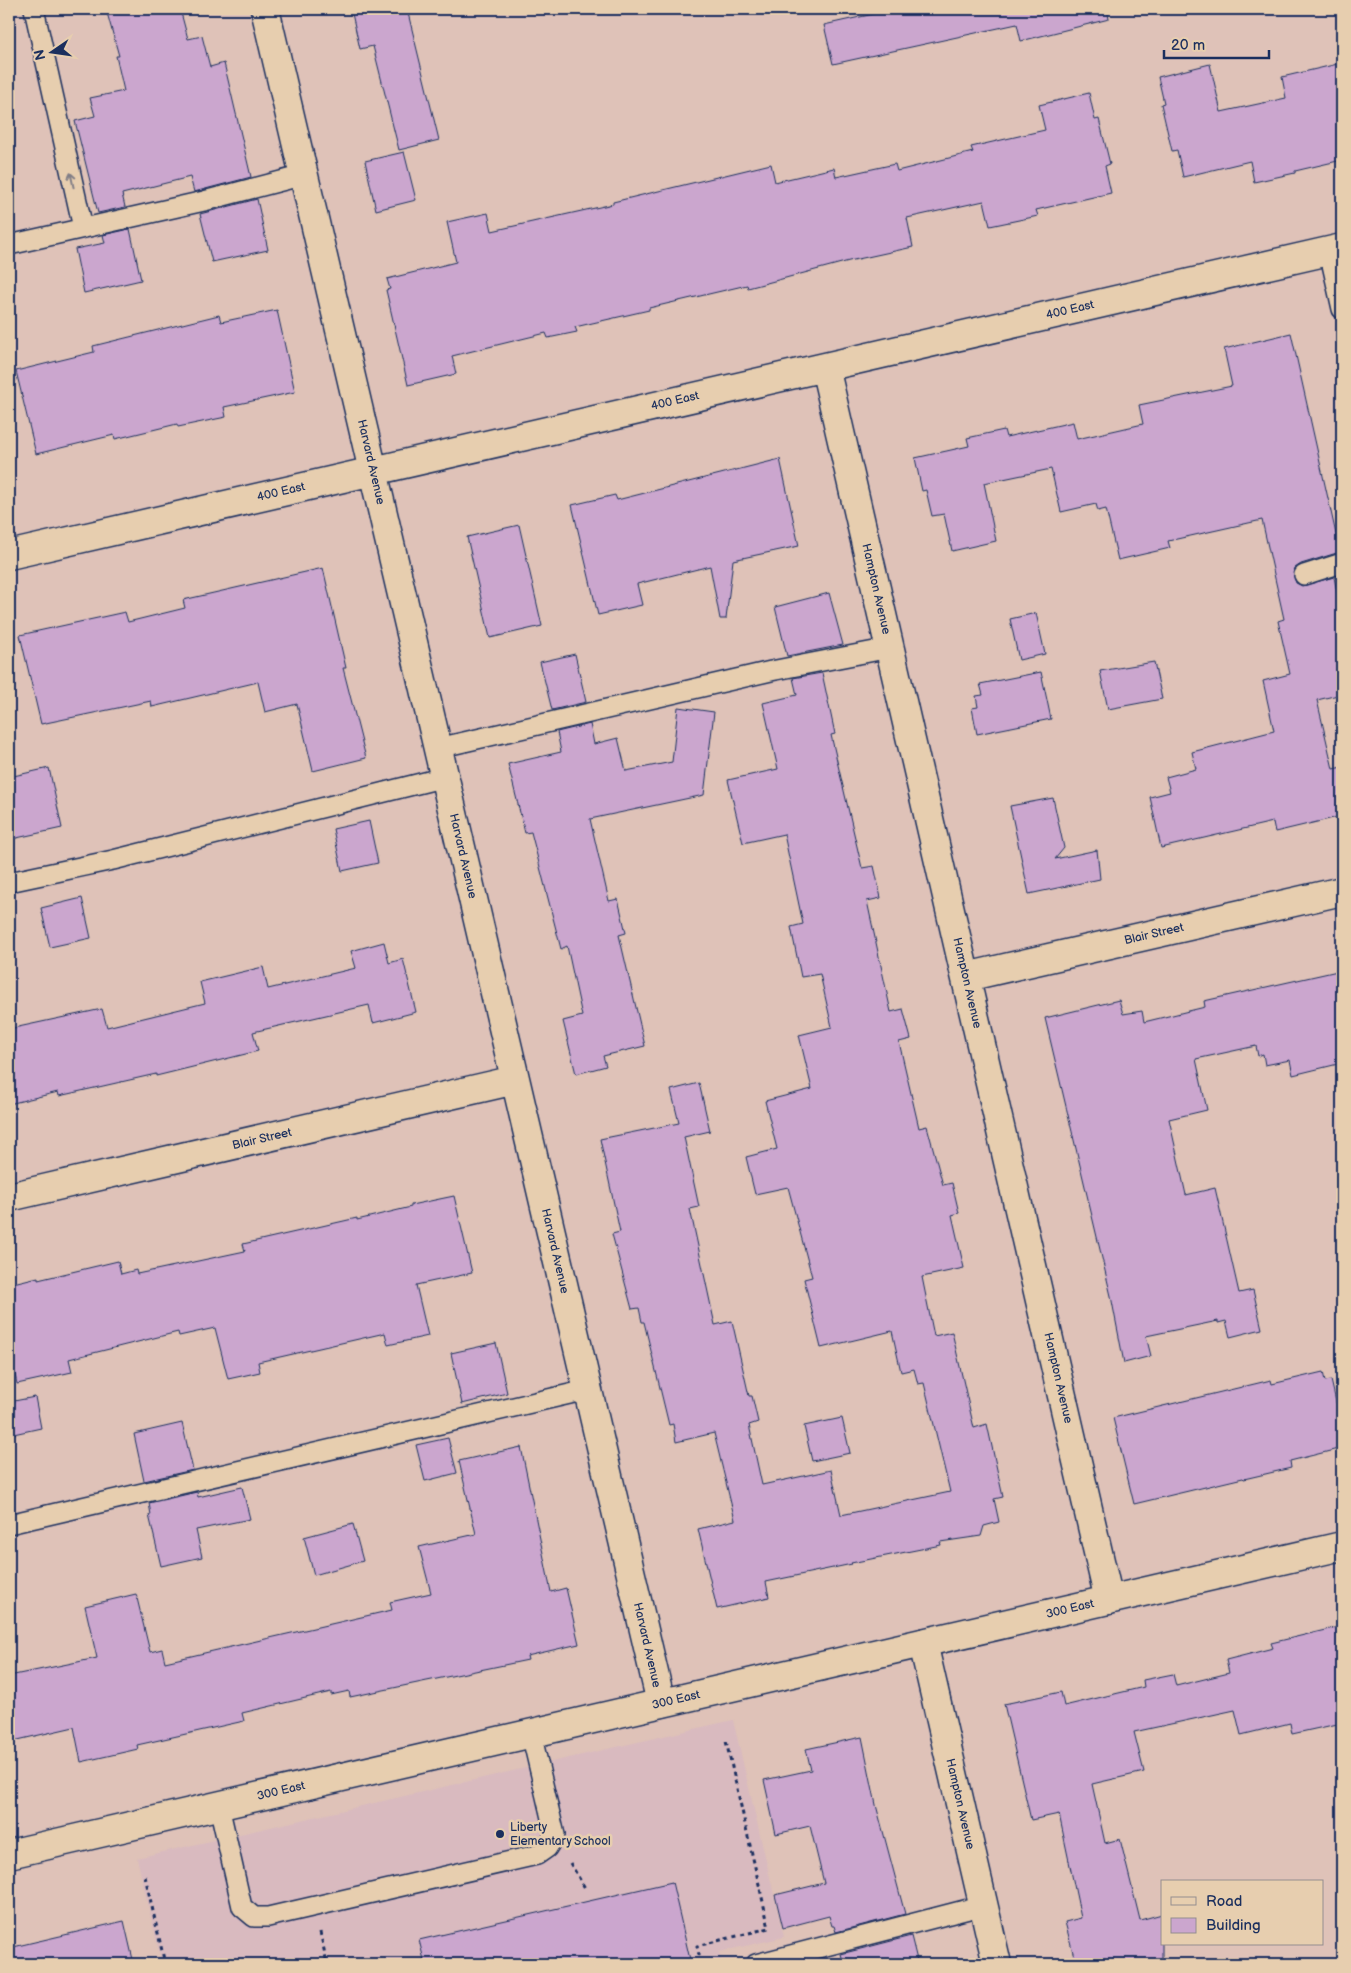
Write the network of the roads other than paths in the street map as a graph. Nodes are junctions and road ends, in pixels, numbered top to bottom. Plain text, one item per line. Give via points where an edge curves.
1 (34, 9) edge
2 (265, 9) edge
3 (304, 175) junction
4 (83, 228) junction
5 (9, 244) edge
6 (1336, 249) edge
7 (1342, 309) edge
8 (825, 366) junction
9 (373, 471) junction
10 (9, 555) edge
11 (1342, 563) edge
12 (1304, 575) dead end
13 (890, 648) junction
14 (438, 748) junction
15 (444, 777) junction
16 (9, 882) edge
17 (1342, 891) edge
18 (966, 977) junction
19 (515, 1080) junction
20 (9, 1198) edge
21 (587, 1390) junction
22 (9, 1524) edge
23 (1342, 1546) edge
24 (1109, 1600) junction
25 (923, 1643) junction
26 (661, 1704) junction
27 (531, 1734) junction
28 (219, 1806) junction
29 (9, 1854) edge
30 (984, 1905) junction
31 (756, 1964) edge
32 (997, 1964) edge

4 -> 1 lane
2 - 3 street, Harvard Avenue
3 - 4 lane
3 - 9 street, Harvard Avenue
4 - 5 lane
6 - 7 lane
6 - 8 street, 400 East
8 - 9 street, 400 East
8 - 13 street, Hampton Avenue
9 - 10 street, 400 East
9 - 14 street, Harvard Avenue
11 - 12 lane
13 - 14 lane via 771,671
13 - 18 street, Hampton Avenue
14 - 15 street, Harvard Avenue
15 - 16 lane via 113,860
15 - 19 street, Harvard Avenue
17 - 18 street, Blair Street
18 - 24 street, Hampton Avenue
19 - 20 street, Blair Street
19 - 21 street, Harvard Avenue
21 - 22 lane
21 - 26 street, Harvard Avenue
23 - 24 street, 300 East
24 - 25 street, 300 East
25 - 26 street, 300 East
25 - 30 street, Hampton Avenue
26 - 27 street, 300 East
27 - 28 street, 300 East
27 - 28 lane via 556,1835 547,1848 537,1855 287,1913 254,1917 242,1907
28 - 29 street, 300 East
30 - 31 lane
30 - 32 street, Hampton Avenue

